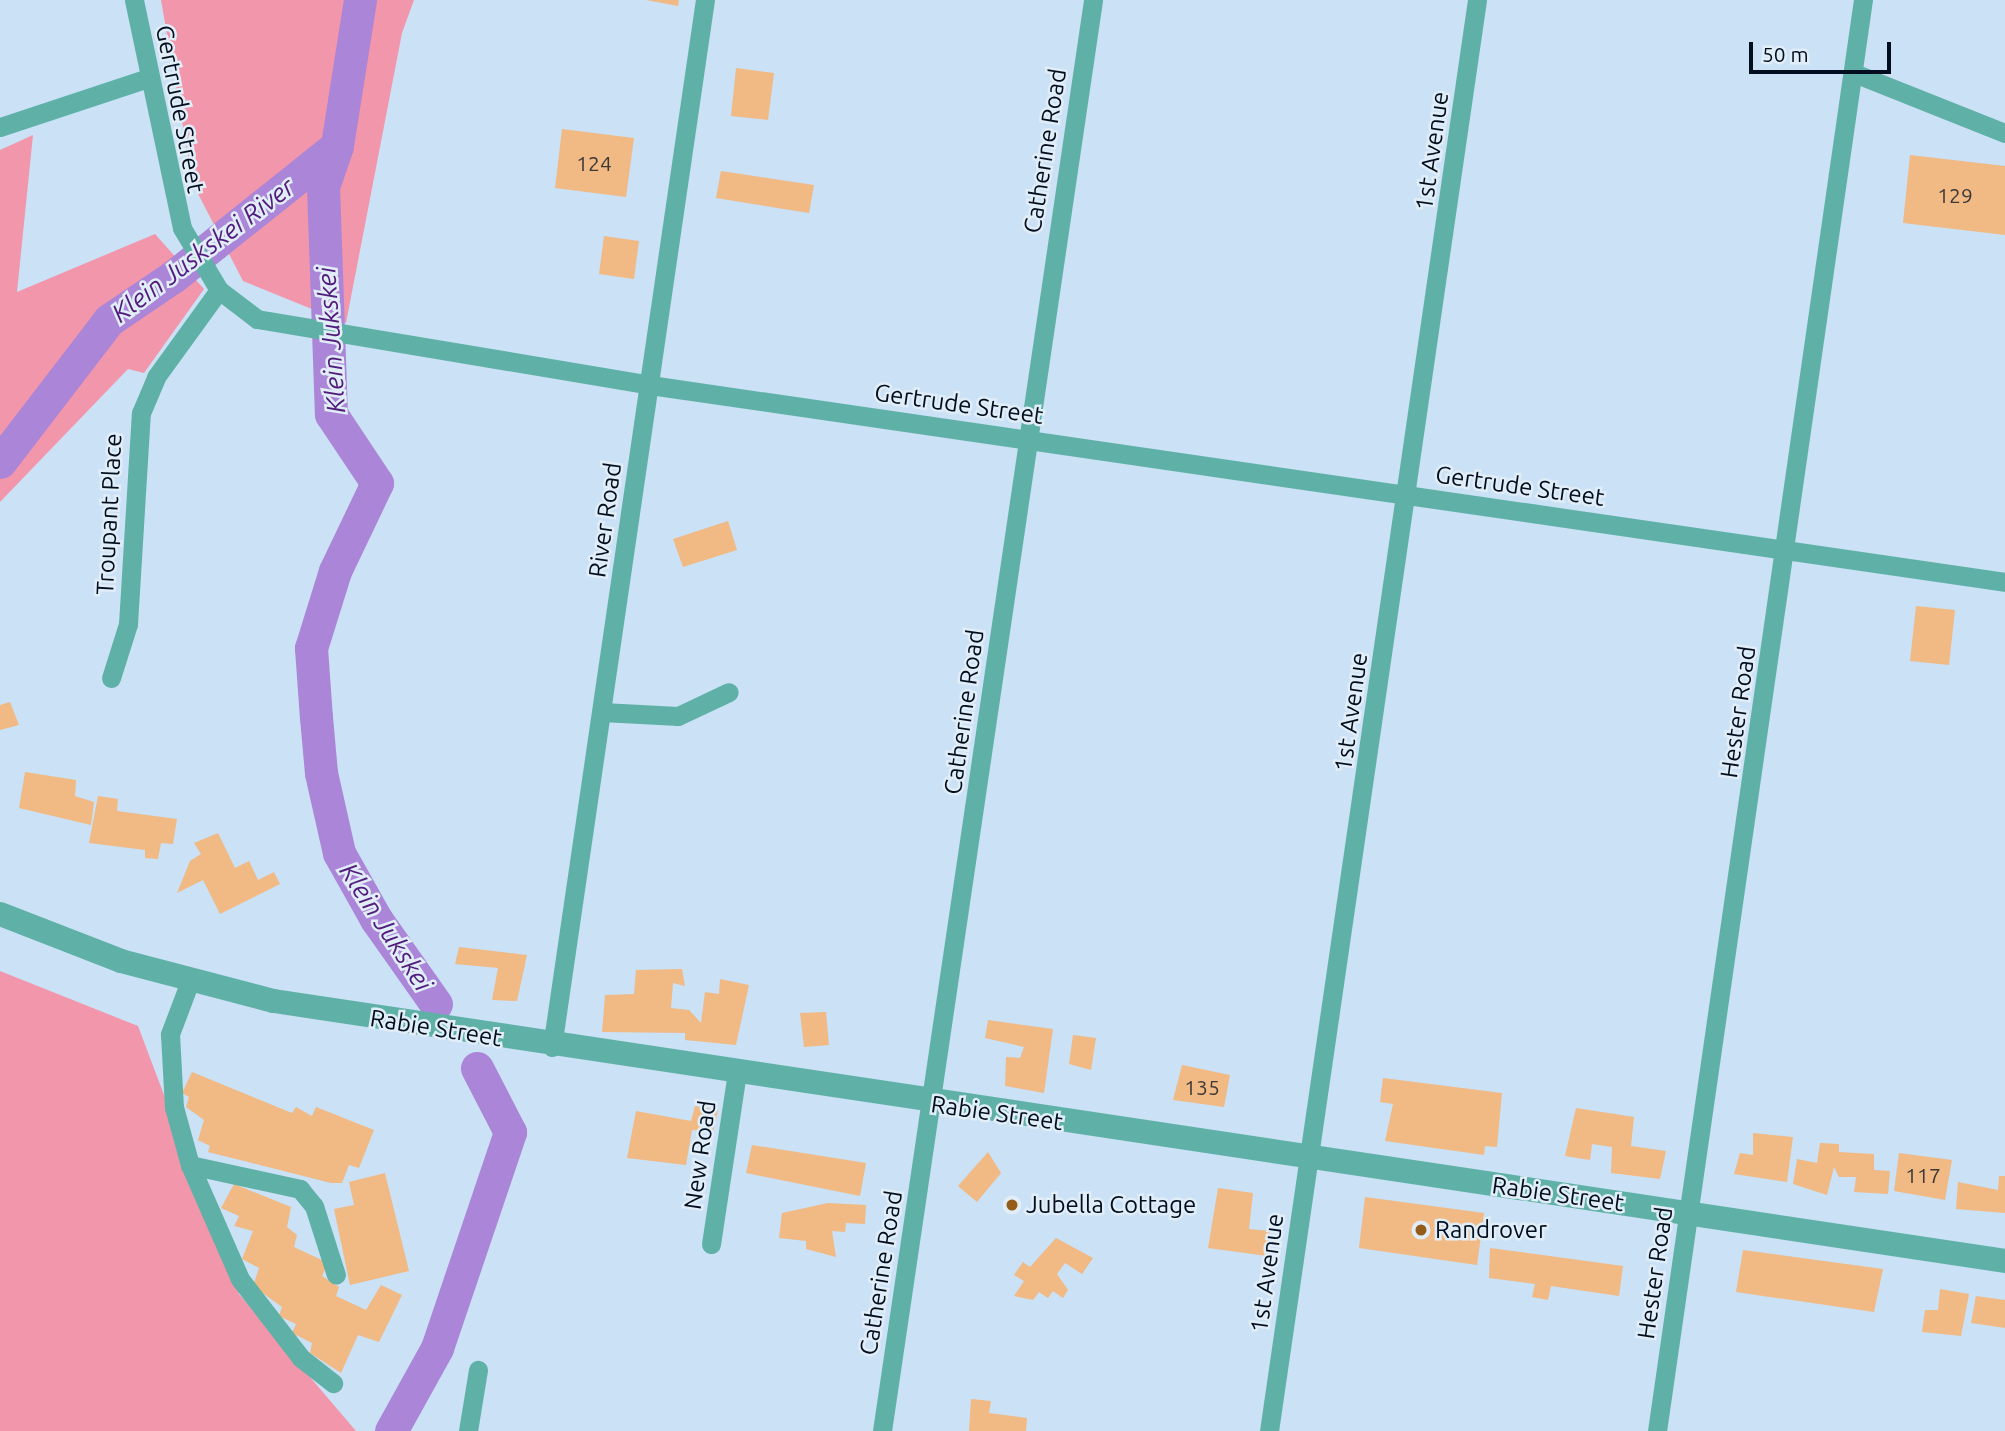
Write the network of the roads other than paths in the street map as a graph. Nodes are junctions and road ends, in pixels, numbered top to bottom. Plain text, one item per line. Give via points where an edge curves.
1 (134, 0) edge
2 (705, 0) edge
3 (1093, 0) edge
4 (1477, 0) edge
5 (1863, 0) edge
6 (1854, 73) junction
7 (148, 78) junction
8 (0, 127) edge
9 (2005, 133) edge
10 (214, 283) junction
11 (650, 385) junction
12 (1026, 438) junction
13 (1408, 494) junction
14 (1787, 551) junction
15 (2005, 582) edge
16 (111, 678) dead end
17 (729, 692) dead end
18 (601, 712) junction
19 (0, 914) edge
20 (190, 981) junction
21 (552, 1047) junction
22 (737, 1073) junction
23 (935, 1105) junction
24 (1309, 1158) junction
25 (190, 1165) junction
26 (1689, 1213) junction
27 (711, 1244) dead end
28 (2005, 1261) edge
29 (336, 1275) dead end
30 (478, 1370) dead end
31 (333, 1382) dead end
32 (468, 1431) edge
33 (883, 1431) edge
34 (1269, 1431) edge
35 (1657, 1431) edge

1 - 7 street, Gertrude Street
2 - 11 street, River Road
3 - 12 street, Catherine Road
4 - 13 street, 1st Avenue
5 - 6 street, Hester Road
6 - 9 street
6 - 14 street, Hester Road
7 - 8 street
7 - 10 street, Gertrude Street via 170,190 193,253
10 - 11 street, Gertrude Street via 257,319 300,330
10 - 16 street, Troupant Place via 156,377 141,413 128,624
11 - 12 street, Gertrude Street
11 - 18 street, River Road
12 - 13 street, Gertrude Street
12 - 23 street, Catherine Road
13 - 14 street, Gertrude Street
13 - 24 street, 1st Avenue
14 - 15 street, Gertrude Street
14 - 26 street, Hester Road
17 - 18 street via 678,716
18 - 21 street, River Road
19 - 20 street, Rabie Street
20 - 21 street, Rabie Street
20 - 25 street via 170,1034 174,1107
21 - 22 street, Rabie Street
22 - 23 street, Rabie Street
22 - 27 street, New Road
23 - 24 street, Rabie Street
23 - 33 street, Catherine Road
24 - 26 street, Rabie Street
24 - 34 street, 1st Avenue
25 - 29 street via 300,1189 314,1206
25 - 31 street via 240,1279 301,1358
26 - 28 street, Rabie Street
26 - 35 street, Hester Road
30 - 32 street

